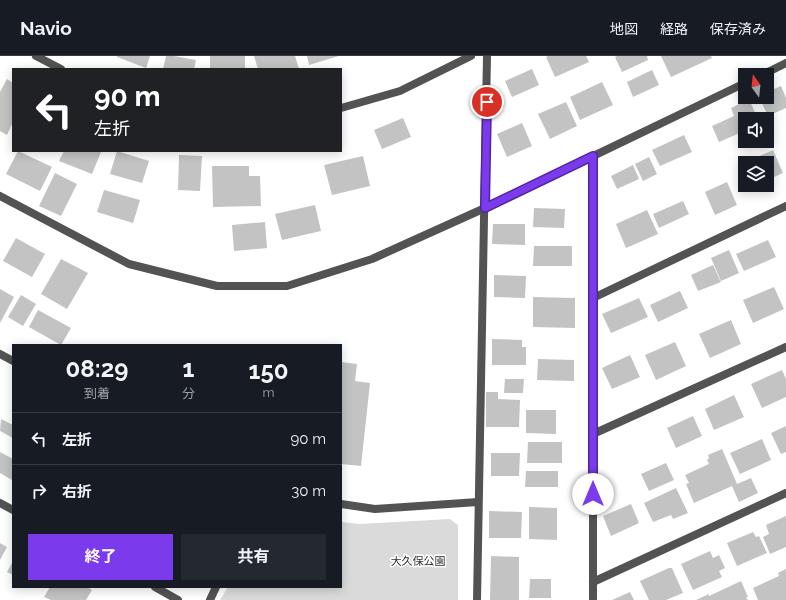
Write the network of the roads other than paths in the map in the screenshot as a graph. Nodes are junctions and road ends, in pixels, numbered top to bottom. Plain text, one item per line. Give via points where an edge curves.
1 (36, 56) edge
2 (471, 56) edge
3 (487, 56) edge
4 (786, 64) edge
5 (59, 68) edge
6 (774, 70) edge
7 (738, 86) edge
8 (342, 108) edge
9 (593, 156) junction
10 (0, 196) edge
11 (786, 206) edge
12 (485, 208) junction
13 (593, 298) junction
14 (786, 347) edge
15 (0, 354) edge
16 (12, 360) edge
17 (593, 434) junction
18 (786, 493) edge
19 (478, 502) junction
20 (0, 503) edge
21 (342, 504) edge
22 (12, 509) edge
23 (593, 582) junction
24 (157, 588) edge
25 (216, 588) edge
26 (178, 600) edge
27 (210, 600) edge
28 (476, 600) edge
29 (593, 600) edge

1 - 5 street
2 - 8 street via 400,91
3 - 12 street
4 - 6 street
7 - 9 street
9 - 12 street
9 - 13 street
10 - 12 street via 129,264 217,286 287,286 372,259
11 - 13 street
12 - 19 street
13 - 17 street
14 - 17 street
15 - 16 street
17 - 23 street
18 - 23 street
19 - 21 street via 374,509
19 - 28 street
20 - 22 street
23 - 29 street
24 - 26 street
25 - 27 street

